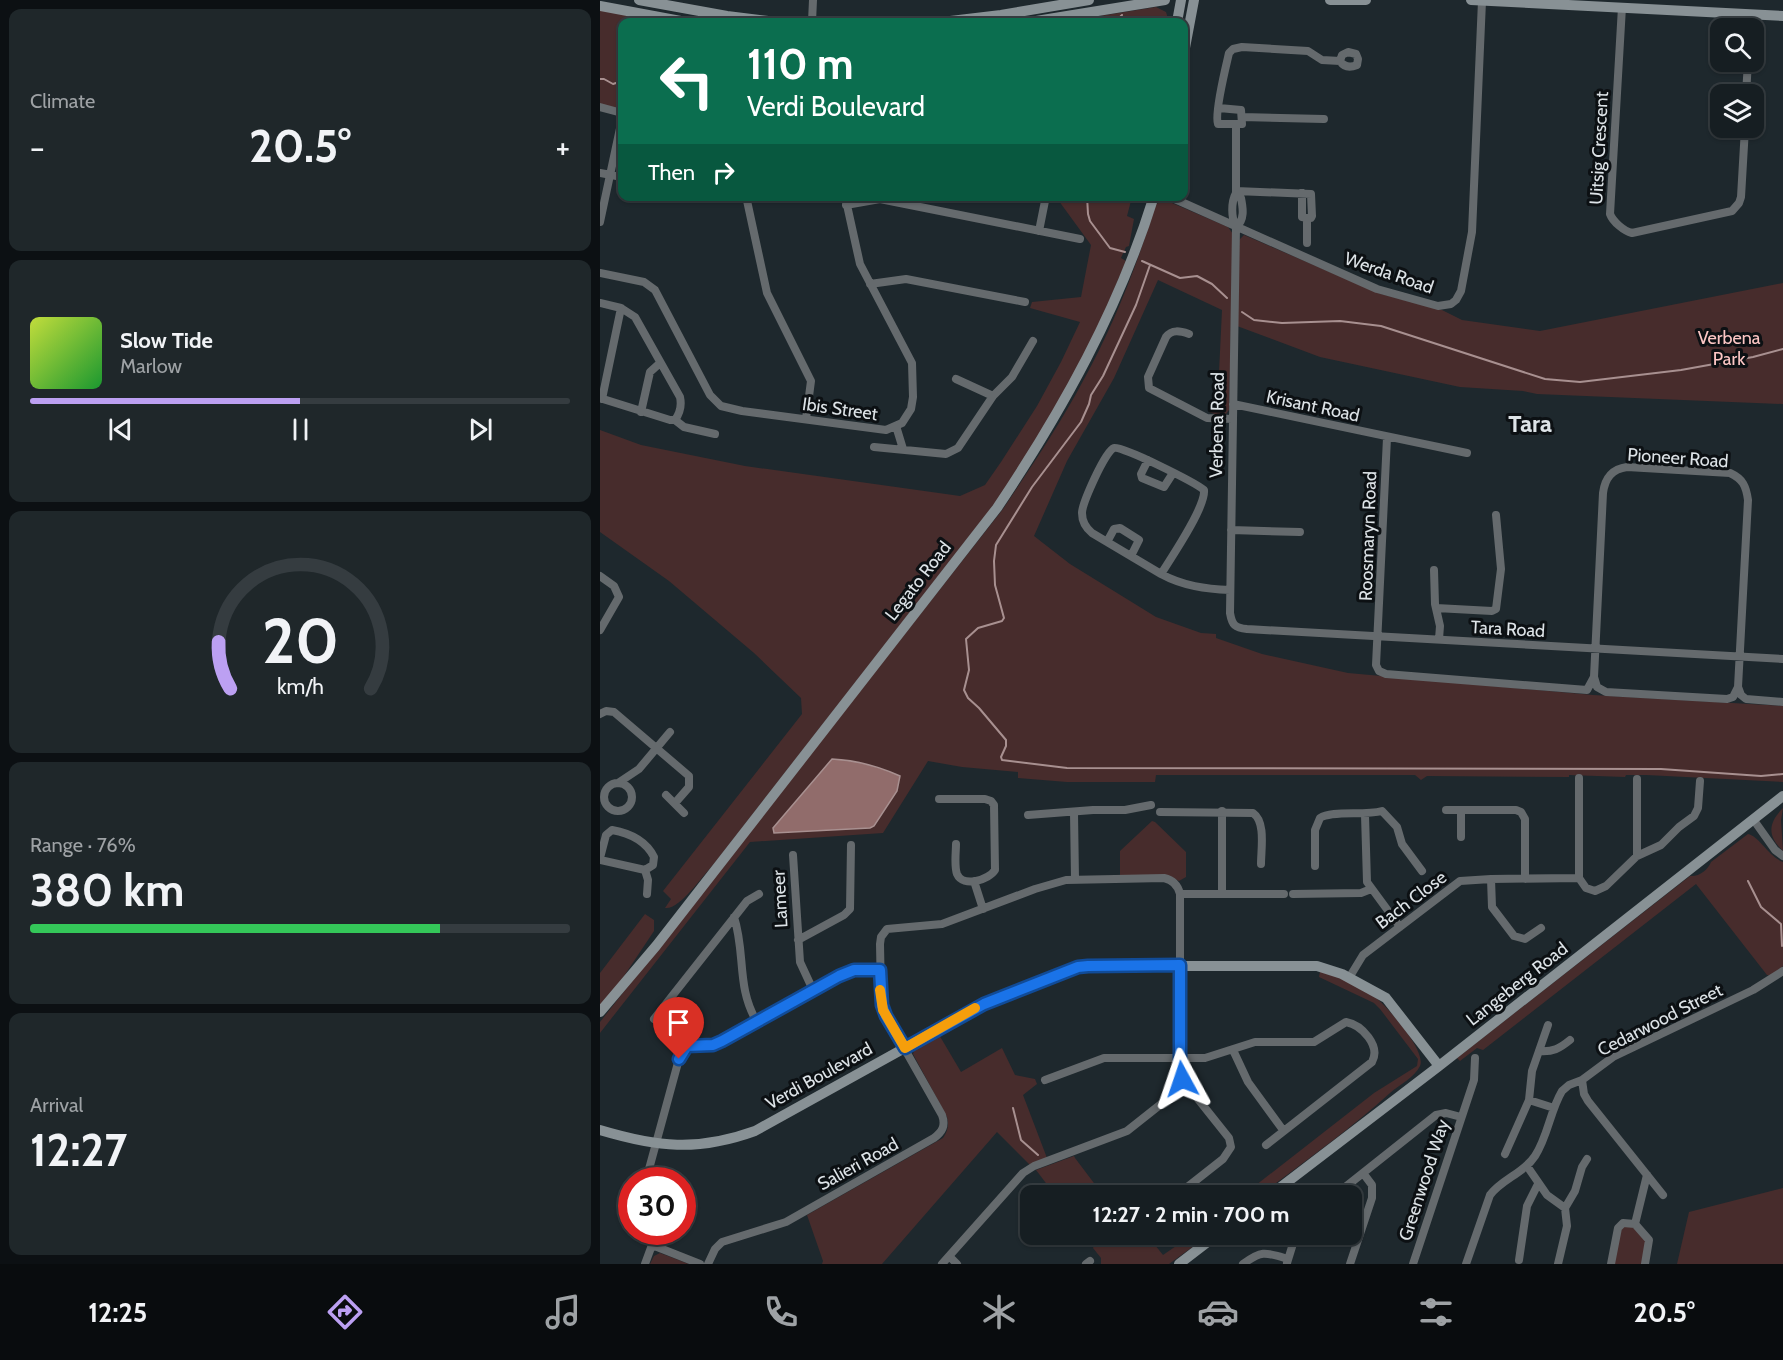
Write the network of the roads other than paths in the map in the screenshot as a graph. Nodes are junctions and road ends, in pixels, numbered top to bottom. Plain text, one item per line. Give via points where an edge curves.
1 (639, 0) edge
2 (813, 0) edge
3 (1089, 0) edge
4 (1165, 0) edge
5 (1181, 0) edge
6 (1194, 0) edge
7 (1330, 0) edge
8 (1366, 0) edge
9 (1471, 0) edge
10 (1482, 1) edge
11 (600, 6) edge
12 (1622, 8) junction
13 (1751, 14) junction
14 (1783, 16) edge
15 (664, 18) edge
16 (744, 18) edge
17 (812, 18) edge
18 (976, 18) edge
19 (1055, 18) edge
20 (1178, 18) edge
21 (1751, 18) edge
22 (1188, 32) edge
23 (1340, 61) dead end
24 (600, 107) edge
25 (1219, 108) junction
26 (618, 112) edge
27 (1242, 117) junction
28 (1324, 119) dead end
29 (1236, 126) junction
30 (618, 138) edge
31 (1744, 138) edge
32 (600, 173) edge
33 (610, 175) junction
34 (618, 176) edge
35 (1236, 192) junction
36 (747, 201) edge
37 (846, 201) edge
38 (894, 201) edge
39 (1045, 201) edge
40 (1145, 201) edge
41 (1152, 201) edge
42 (1179, 201) edge
43 (600, 222) edge
44 (1236, 227) junction
45 (1039, 231) junction
46 (1080, 239) dead end
47 (1307, 243) dead end
48 (1130, 266) junction
49 (600, 273) edge
50 (870, 284) junction
51 (600, 303) edge
52 (1026, 303) dead end
53 (621, 308) junction
54 (1189, 334) dead end
55 (1033, 342) dead end
56 (660, 363) junction
57 (956, 379) dead end
58 (993, 396) junction
59 (601, 398) edge
60 (1233, 404) junction
61 (641, 412) junction
62 (806, 419) junction
63 (1232, 419) junction
64 (675, 420) junction
65 (896, 426) junction
66 (715, 434) dead end
67 (1387, 438) junction
68 (874, 447) dead end
69 (903, 449) junction
70 (1467, 453) dead end
71 (1148, 460) junction
72 (1173, 473) junction
73 (1496, 515) dead end
74 (1231, 530) junction
75 (1300, 532) dead end
76 (1107, 542) junction
77 (1131, 556) junction
78 (1434, 570) dead end
79 (1161, 574) junction
80 (600, 576) edge
81 (1230, 590) junction
82 (1436, 608) junction
83 (1232, 624) joint
84 (600, 630) edge
85 (1379, 636) junction
86 (1439, 639) junction
87 (1596, 649) junction
88 (1740, 656) junction
89 (1783, 659) edge
90 (1594, 677) junction
91 (1738, 687) junction
92 (1783, 702) edge
93 (600, 714) edge
94 (670, 732) dead end
95 (656, 749) junction
96 (639, 769) junction
97 (1579, 778) dead end
98 (1637, 779) dead end
99 (1700, 781) dead end
100 (600, 783) edge
101 (615, 784) junction
102 (600, 792) edge
103 (631, 792) junction
104 (666, 795) dead end
105 (1783, 796) edge
106 (939, 799) dead end
107 (605, 801) junction
108 (675, 803) junction
109 (1151, 805) dead end
110 (1446, 810) dead end
111 (1461, 810) junction
112 (1222, 811) junction
113 (1160, 812) dead end
114 (684, 813) dead end
115 (1074, 813) junction
116 (1029, 815) dead end
117 (1365, 815) junction
118 (1753, 819) junction
119 (1461, 837) dead end
120 (956, 844) dead end
121 (851, 845) dead end
122 (793, 855) dead end
123 (1637, 856) junction
124 (1783, 856) edge
125 (600, 859) edge
126 (1261, 864) dead end
127 (1314, 866) dead end
128 (645, 870) junction
129 (1422, 871) dead end
130 (1579, 878) junction
131 (1075, 879) junction
132 (1491, 879) junction
133 (1525, 879) junction
134 (974, 881) junction
135 (1371, 889) junction
136 (647, 894) dead end
137 (759, 894) dead end
138 (1180, 894) junction
139 (1222, 894) junction
140 (983, 909) junction
141 (734, 917) junction
142 (1400, 927) junction
143 (1541, 928) dead end
144 (798, 940) junction
145 (1180, 965) junction
146 (880, 970) junction
147 (1783, 971) edge
148 (1349, 978) junction
149 (813, 990) junction
150 (602, 1013) edge
151 (654, 1019) dead end
152 (757, 1022) junction
153 (1548, 1024) dead end
154 (1570, 1040) dead end
155 (905, 1048) junction
156 (1233, 1050) junction
157 (1539, 1051) junction
158 (1180, 1058) junction
159 (1475, 1058) dead end
160 (1439, 1066) junction
161 (1182, 1079) junction
162 (1045, 1080) dead end
163 (1582, 1080) junction
164 (1175, 1093) junction
165 (1194, 1093) junction
166 (1529, 1100) junction
167 (1554, 1108) junction
168 (1461, 1117) junction
169 (600, 1130) edge
170 (1283, 1131) junction
171 (600, 1136) edge
172 (625, 1138) junction
173 (656, 1144) junction
174 (1266, 1145) dead end
175 (1505, 1154) dead end
176 (1587, 1159) dead end
177 (1527, 1166) junction
178 (650, 1167) edge
179 (1363, 1173) junction
180 (1647, 1175) junction
181 (1538, 1184) junction
182 (1190, 1185) edge
183 (1283, 1185) edge
184 (1348, 1185) edge
185 (1663, 1195) dead end
186 (1565, 1208) junction
187 (1635, 1224) junction
188 (652, 1245) joint
189 (1204, 1245) edge
190 (1292, 1245) edge
191 (949, 1256) junction
192 (1519, 1260) dead end
193 (1287, 1262) edge
194 (645, 1264) edge
195 (700, 1264) edge
196 (708, 1264) edge
197 (942, 1264) edge
198 (957, 1264) edge
199 (1179, 1264) edge
200 (1243, 1264) edge
201 (1350, 1264) edge
202 (1413, 1264) edge
203 (1466, 1264) edge
204 (1558, 1264) edge
205 (1611, 1264) edge
206 (1645, 1264) edge

1 - 16 street
2 - 17 street
3 - 18 street
4 - 19 street
5 - 20 street
6 - 22 street
7 - 8 street
9 - 10 street
10 - 12 street
10 - 44 street, Werda Road via 1472,232 1461,291 1454,302 1438,306 1377,289
11 - 15 street
12 - 13 street
12 - 31 street, Uitsig Crescent via 1612,219 1635,233 1732,211 1741,197
13 - 14 street
13 - 21 street
23 - 25 street via 1322,60 1308,51 1233,49
24 - 26 street
25 - 27 street via 1241,110
25 - 29 street via 1218,123
27 - 28 street
27 - 29 street via 1241,125
29 - 35 street, Verbena Road
30 - 33 street
32 - 33 street
33 - 34 street
33 - 43 street
35 - 44 street, Verbena Road
35 - 47 street via 1312,195
36 - 62 street via 766,293 811,381
37 - 50 street, Ibis Street via 860,264
38 - 45 street
39 - 45 street
40 - 48 street, Legato Road
41 - 48 street, Legato Road
42 - 44 street, Werda Road
44 - 60 street, Verbena Road
45 - 46 street
48 - 150 street, Legato Road via 1073,385 997,508
49 - 62 street, Ibis Street via 641,281 655,291 710,395 721,406
50 - 52 street via 906,279
50 - 65 street, Ibis Street via 912,363 913,403 909,415
51 - 53 street
53 - 56 street via 635,317
53 - 59 street
54 - 63 street via 1177,331 1166,337 1148,377 1149,388 1207,418
55 - 58 street via 1012,377
56 - 61 street via 650,372
56 - 64 street via 681,402
57 - 58 street
58 - 69 street via 953,452
59 - 61 street
60 - 63 street, Verbena Road
60 - 67 street, Krisant Road
61 - 64 street
62 - 65 street, Ibis Street via 881,430
63 - 74 street, Verbena Road
64 - 66 street via 684,427
65 - 69 street
67 - 70 street, Krisant Road
67 - 85 street, Roosmaryn Road
68 - 69 street
71 - 72 street
71 - 72 street via 1142,478 1164,487
71 - 76 street via 1115,447 1096,477 1082,519 1092,533
72 - 79 street via 1203,488 1205,495
73 - 82 street via 1501,569 1496,609
74 - 75 street
74 - 81 street, Verbena Road
76 - 77 street
76 - 77 street via 1114,529 1120,528 1138,540
77 - 79 street
78 - 82 street
79 - 81 street via 1194,586
80 - 84 street via 614,586 619,597
81 - 83 street, Verbena Road
82 - 86 street
83 - 85 street, Tara Road via 1247,629
85 - 86 street, Tara Road
85 - 90 street, Roosmaryn Road via 1376,665 1386,674 1584,690
86 - 87 street, Tara Road
87 - 88 street, Tara Road
87 - 88 street, Pioneer Road via 1604,486 1614,471 1627,467 1730,473 1745,486 1748,500
87 - 90 street, Pioneer Road
88 - 89 street, Tara Road
88 - 91 street, Pioneer Road
90 - 91 street via 1597,687 1606,692 1727,699 1733,697
91 - 92 street via 1746,699
93 - 95 street via 614,712
94 - 95 street
95 - 96 street
95 - 108 street via 690,779 689,787
96 - 101 street
96 - 103 street
97 - 130 street
98 - 123 street
99 - 123 street via 1694,816 1661,845
100 - 101 street
101 - 103 street
101 - 107 street via 607,790
102 - 107 street
103 - 107 street via 630,804 625,809 613,810
104 - 108 street
105 - 118 street, Langeberg Road
106 - 134 street via 985,799 993,803 995,870
108 - 114 street
109 - 115 street
110 - 111 street
111 - 119 street
111 - 133 street via 1516,810 1523,814
112 - 113 street
112 - 126 street via 1258,816
112 - 139 street
115 - 116 street
115 - 131 street
117 - 127 street via 1330,814 1320,818 1315,830
117 - 129 street via 1385,812
117 - 135 street via 1365,879
118 - 124 street
118 - 160 street, Langeberg Road
120 - 134 street via 957,874
121 - 144 street, Lameer via 850,909
122 - 144 street, Lameer
123 - 130 street via 1598,891 1586,888
125 - 128 street
125 - 128 street via 609,831 628,833 653,853 653,865
128 - 136 street
130 - 133 street, Bach Close
131 - 138 street, Salieri Road via 1167,879 1175,883
131 - 140 street, Salieri Road
132 - 133 street, Bach Close
132 - 142 street, Bach Close via 1456,883
132 - 143 street via 1491,905 1514,936 1525,939
134 - 140 street
135 - 139 street via 1361,893
135 - 142 street
137 - 141 street
138 - 139 street
138 - 145 street
140 - 146 street, Salieri Road via 938,925 887,929 881,937
141 - 151 street
141 - 152 street via 745,996
142 - 148 street, Bach Close via 1363,955
144 - 149 street, Lameer via 801,966
145 - 148 street, Verdi Boulevard via 1306,965
145 - 155 street, Verdi Boulevard via 1078,967 984,1004
145 - 158 street
146 - 149 street via 847,972
146 - 155 street, Salieri Road via 882,1005
147 - 163 street, Cedarwood Street via 1753,990 1613,1057
148 - 160 street, Verdi Boulevard via 1386,998
149 - 152 street
152 - 173 street via 713,1045 685,1047
153 - 157 street
154 - 157 street via 1559,1049
155 - 173 street, Verdi Boulevard via 755,1131 705,1143
155 - 196 street, Salieri Road via 944,1120 940,1134 786,1222 722,1242
156 - 158 street via 1210,1057
156 - 170 street via 1248,1082
156 - 170 street via 1255,1042 1314,1042 1346,1022 1358,1026 1374,1048 1374,1057 1367,1067
157 - 166 street via 1530,1079
158 - 161 street
158 - 162 street via 1104,1058
159 - 168 street via 1475,1076
160 - 183 street, Langeberg Road
161 - 164 street
161 - 165 street
163 - 167 street, Cedarwood Street via 1569,1085
163 - 180 street via 1585,1098
164 - 165 street
164 - 191 street via 1121,1134 1023,1173
165 - 182 street via 1229,1138 1231,1147 1223,1159
166 - 167 street
166 - 175 street
167 - 177 street via 1538,1151
168 - 179 street, Greenwood Way via 1436,1115
168 - 202 street, Greenwood Way
169 - 172 street, Verdi Boulevard
170 - 174 street
171 - 172 street, Verdi Boulevard
172 - 173 street, Verdi Boulevard
173 - 178 street
176 - 186 street
177 - 181 street
177 - 203 street via 1490,1195
179 - 184 street, Greenwood Way
179 - 201 street via 1372,1185 1372,1198
180 - 185 street
180 - 187 street
181 - 186 street
181 - 192 street via 1527,1206
186 - 204 street via 1567,1226
187 - 205 street via 1623,1223 1618,1228
187 - 206 street via 1649,1240
188 - 194 street
188 - 195 street
189 - 199 street
190 - 193 street
191 - 197 street
191 - 198 street
193 - 200 street via 1261,1252

